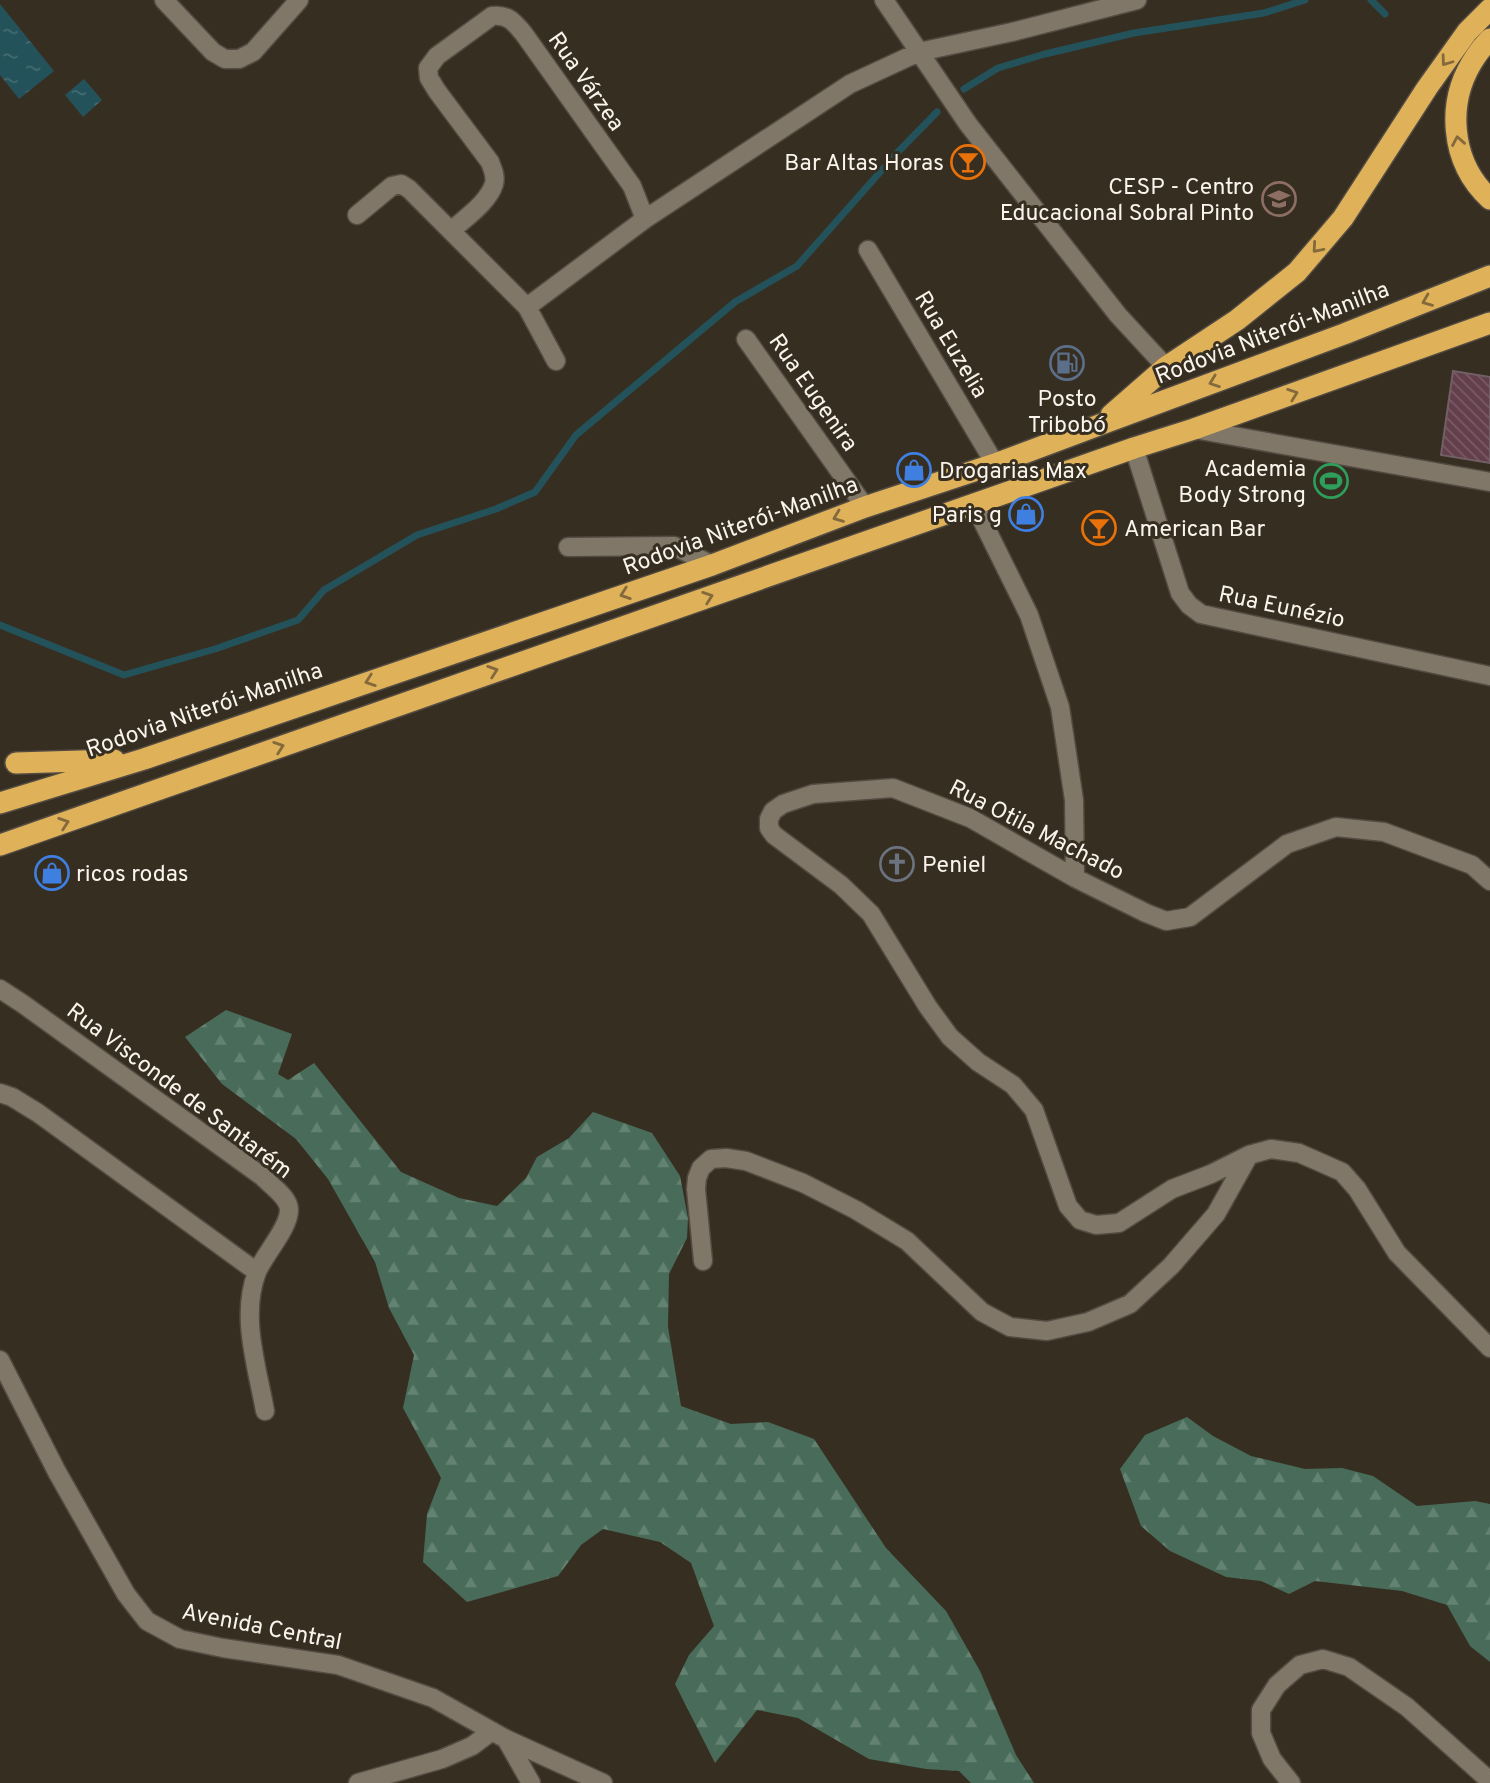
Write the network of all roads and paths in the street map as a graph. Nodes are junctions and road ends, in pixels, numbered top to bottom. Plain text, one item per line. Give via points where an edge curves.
1 (164, 0) edge
2 (299, 0) edge
3 (884, 0) edge
4 (1138, 0) edge
5 (1490, 9) edge
6 (1490, 39) edge
7 (919, 52) junction
8 (1490, 199) edge
9 (357, 215) dead end
10 (645, 219) junction
11 (451, 231) junction
12 (868, 250) dead end
13 (1490, 276) edge
14 (527, 307) junction
15 (1490, 323) edge
16 (746, 339) dead end
17 (556, 361) dead end
18 (1166, 368) junction
19 (1099, 425) junction
20 (1194, 429) junction
21 (1134, 448) junction
22 (995, 464) junction
23 (1490, 482) edge
24 (974, 505) junction
25 (865, 507) junction
26 (568, 547) dead end
27 (712, 565) junction
28 (1490, 676) edge
29 (144, 760) junction
30 (8, 766) edge
31 (0, 803) edge
32 (0, 845) edge
33 (1075, 878) junction
34 (1490, 881) edge
35 (0, 989) edge
36 (0, 1093) edge
37 (1249, 1155) junction
38 (703, 1261) dead end
39 (257, 1272) junction
40 (1490, 1348) edge
41 (0, 1360) edge
42 (265, 1410) dead end
43 (499, 1735) junction
44 (1490, 1781) edge
45 (358, 1783) edge
46 (531, 1783) edge
47 (603, 1783) edge
48 (1291, 1783) edge

1 - 2 street via 213,52 239,60 253,52
3 - 7 street
4 - 7 street
5 -> 18 highway via 1467,32 1427,88 1343,218 1297,272
8 -> 6 highway via 1464,165 1456,139 1462,83
7 - 10 street via 850,84
7 - 18 street via 968,124
9 - 11 street via 392,186 401,184
10 - 11 street, Rua Várzea via 632,186 524,34 511,18 501,15 492,16 437,56 428,68 437,91 495,175 494,186 483,201
10 - 14 street
11 - 14 street
12 - 22 street, Rua Euzelia
13 -> 19 highway, Rodovia Niterói-Manilha
14 - 17 street
20 -> 15 highway
16 - 25 street, Rua Eugenira
18 - 19 highway
19 - 22 highway, Rodovia Niterói-Manilha
20 - 21 highway
20 - 23 street
21 - 24 highway
21 - 28 street, Rua Eunézio via 1180,593 1201,614
22 - 25 highway, Rodovia Niterói-Manilha
32 -> 24 highway
24 - 33 street via 1029,615 1060,707 1074,800
25 -> 27 highway, Rodovia Niterói-Manilha
26 - 27 street via 674,546
27 -> 29 highway, Rodovia Niterói-Manilha
29 - 30 highway
29 - 31 highway, Rodovia Niterói-Manilha
33 - 34 street, Rua Otila Machado via 1166,920 1190,917 1287,844 1336,827 1384,832 1472,865
33 - 37 street, Rua Otila Machado via 970,818 893,788 813,794 782,804 769,819 774,835 871,914 950,1037 1013,1085 1034,1110 1068,1206 1080,1220 1096,1225 1119,1223 1172,1189
35 - 39 street, Rua Visconde de Santarém via 263,1177 284,1198 289,1209 285,1223
36 - 39 street via 38,1113
37 - 38 street via 1216,1214 1130,1304 1088,1322 1047,1331 1010,1327 982,1312 907,1241 803,1183 746,1161 711,1159 696,1178
37 - 40 street, Rua Otila Machado via 1271,1149 1299,1153 1342,1172 1397,1253
39 - 42 street, Rua Visconde de Santarém via 250,1332
41 - 43 street, Avenida Central via 57,1472 126,1594 147,1621 180,1639 338,1665 433,1698
43 - 45 street via 442,1759
43 - 46 street
43 - 47 street, Avenida Central
44 - 48 street via 1407,1707 1349,1667 1324,1659 1300,1665 1277,1685 1261,1710 1261,1733 1272,1759

